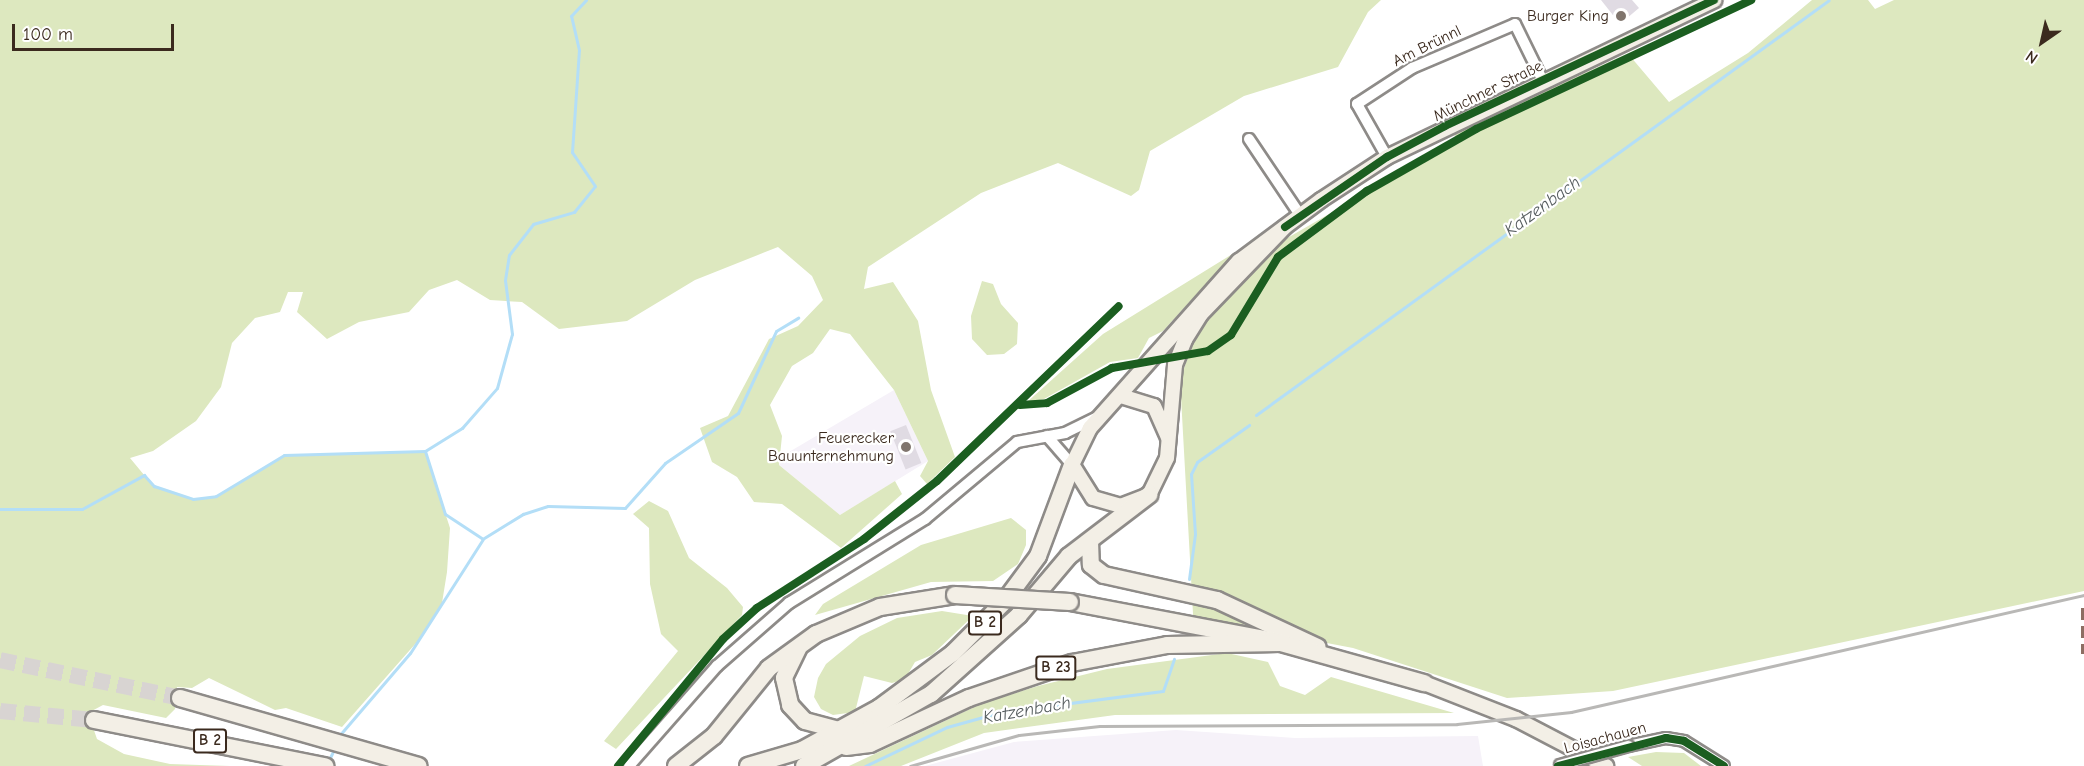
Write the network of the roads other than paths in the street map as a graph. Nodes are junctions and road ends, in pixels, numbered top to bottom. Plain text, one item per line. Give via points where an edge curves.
1 (1714, 0) edge
2 (1542, 79) junction
3 (1249, 139) dead end
4 (1387, 157) junction
5 (1300, 215) junction
6 (1285, 227) junction
7 (1121, 396) junction
8 (1099, 416) junction
9 (1047, 436) junction
10 (1170, 442) junction
11 (1072, 465) junction
12 (1149, 495) junction
13 (1090, 541) junction
14 (1280, 643) junction
15 (801, 644) junction
16 (1332, 655) junction
17 (1424, 683) joint
18 (180, 698) tunnel mouth
19 (94, 720) tunnel mouth
20 (838, 730) junction
21 (846, 747) junction
22 (325, 766) edge
23 (418, 766) edge
24 (629, 766) edge
25 (676, 766) edge
26 (748, 766) edge
27 (804, 766) edge
28 (1559, 766) edge
29 (1606, 766) edge
30 (1724, 766) edge

1 - 2 main road, Münchner Straße / B 2
2 - 4 main road, Münchner Straße / B 2
2 - 4 street, Am Brünnl via 1515,24 1412,68 1357,104
3 - 5 street
4 - 5 main road, Münchner Straße / B 2
5 - 6 main road, Münchner Straße / B 2
6 - 7 main road, B 2 via 1239,261 1176,327
6 - 10 main road, B 2 via 1202,314 1185,340 1175,365
7 - 8 main road, B 2
7 - 10 main road via 1154,406
8 - 9 street
8 - 11 main road, B 2
9 - 11 street
9 - 24 street via 1017,442 925,519 789,603 717,666
10 - 12 main road, B 2 via 1165,468
11 - 12 main road via 1087,492 1106,505 1121,506
11 - 20 highway, B 2 via 1052,529 1004,602 921,679
12 - 13 highway, B 2
13 - 16 highway, B 23 via 1091,565 1104,575 1216,600 1292,631
13 - 21 highway, B 2 via 965,667
14 - 15 highway, B 23, bridge via 1070,602 956,595 880,607
14 - 16 highway, B 23
14 - 21 highway, B 23 via 1167,645 1072,663 979,694 870,744
15 - 20 highway via 784,678 786,696 805,721
15 - 25 highway, B 23 via 758,680 714,736
16 - 17 highway, B 23
17 - 29 main road, B 23 via 1516,719
18 - 23 highway, B 2
19 - 22 highway, B 2
20 - 26 highway, B 2 via 802,750
21 - 27 highway, B 2
28 - 30 street, Loisachauen, bridge via 1666,738 1684,741

